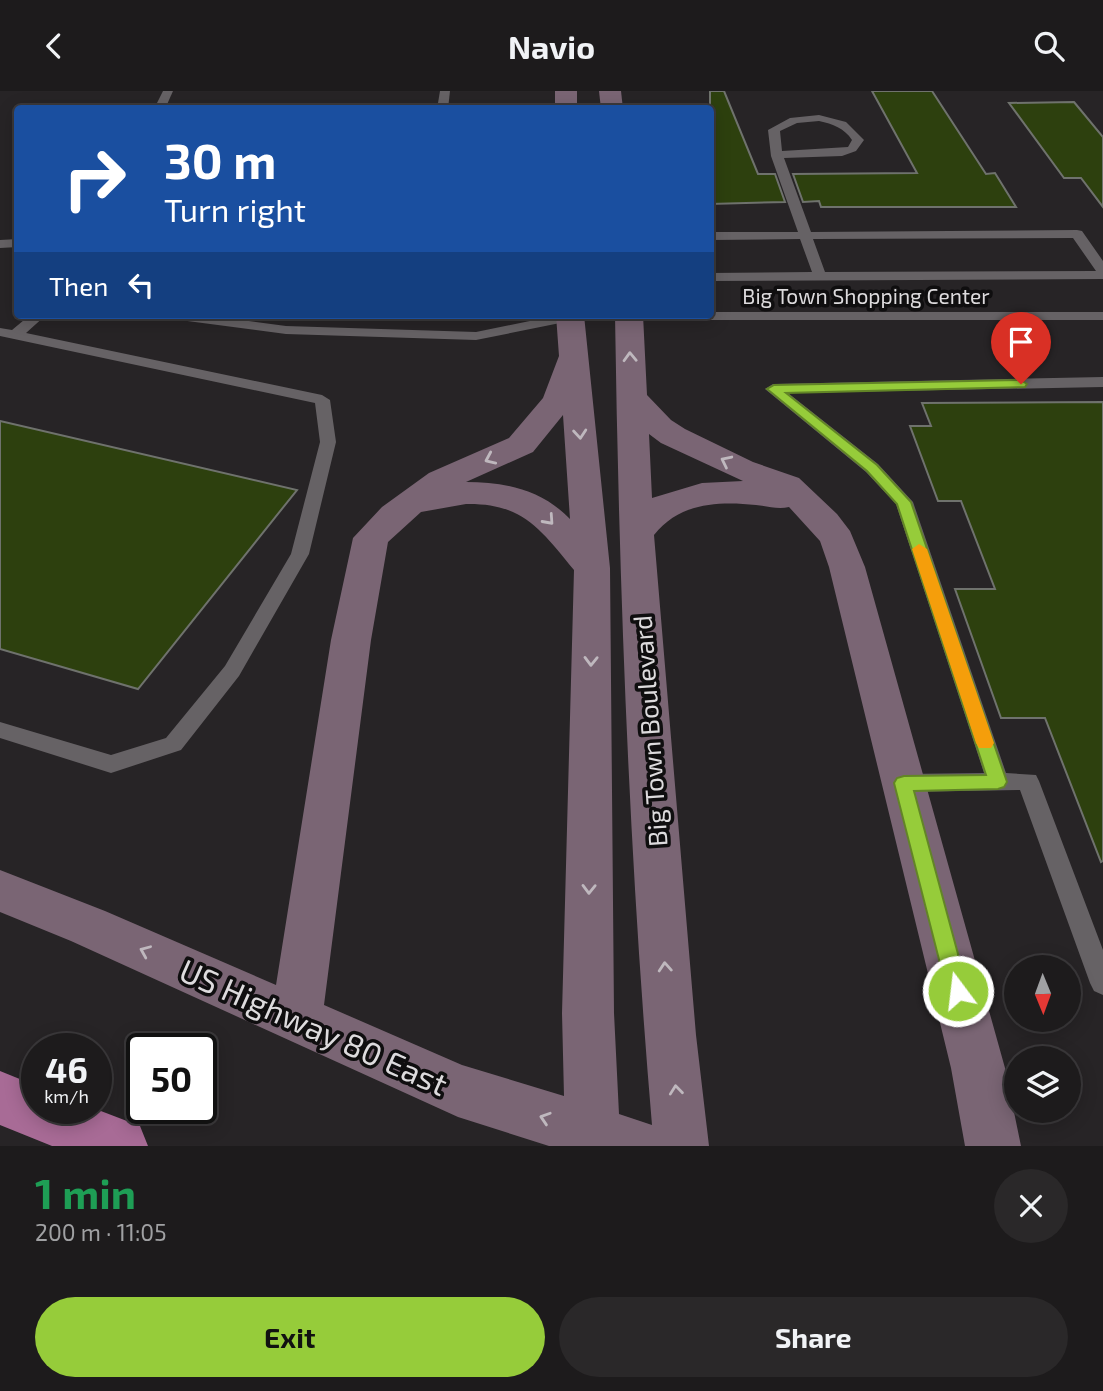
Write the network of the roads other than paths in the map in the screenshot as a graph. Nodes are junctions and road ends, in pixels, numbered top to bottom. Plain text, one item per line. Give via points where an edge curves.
1 (777, 155) junction
2 (806, 235) junction
3 (714, 236) edge
4 (1103, 273) edge
5 (820, 276) junction
6 (714, 277) edge
7 (1103, 316) edge
8 (32, 319) edge
9 (202, 319) edge
10 (410, 319) edge
11 (595, 321) edge
12 (8, 333) edge
13 (408, 334) junction
14 (1103, 382) edge
15 (632, 397) junction
16 (394, 515) junction
17 (824, 522) junction
18 (636, 533) junction
19 (592, 568) junction
20 (0, 730) edge
21 (998, 782) junction
22 (904, 783) junction
23 (0, 891) edge
24 (1103, 983) edge
25 (297, 1017) junction
26 (0, 1098) edge
27 (120, 1146) edge
28 (593, 1146) edge
29 (634, 1146) edge
30 (681, 1146) edge
31 (993, 1146) edge

1 - 1 lane via 774,130 796,121 838,122 858,140 852,149 842,152
1 - 2 lane
2 - 3 lane
2 - 4 lane via 1077,234
2 - 5 lane
4 - 5 lane
5 - 6 lane
7 - 11 lane, Big Town Shopping Center
8 - 12 lane
9 - 13 lane, Big Town Shopping Center via 286,330
10 - 13 lane
11 - 13 lane, Big Town Shopping Center via 476,335
15 -> 11 main road, Big Town Boulevard
11 -> 16 main road via 558,400 521,445 441,481
11 -> 19 main road, Big Town Boulevard
12 - 20 lane via 322,400 328,442 300,554 232,671 173,744 111,764
14 - 21 lane via 774,389 872,468 904,502
17 -> 15 main road via 787,486 673,436
15 - 18 main road, Big Town Boulevard
16 -> 19 main road via 443,495 463,493 520,501 538,508
16 - 25 main road via 370,538
17 - 18 main road via 790,500 715,493 660,507 645,518
17 - 22 main road via 837,538 847,567
30 -> 18 main road, Big Town Boulevard
19 -> 28 main road, Big Town Boulevard via 588,1013
21 - 22 lane
21 - 24 lane via 1028,781
22 - 31 main road via 978,1068
25 -> 23 main road, US Highway 80 East
29 -> 25 main road, US Highway 80 East via 458,1090
26 - 27 highway

